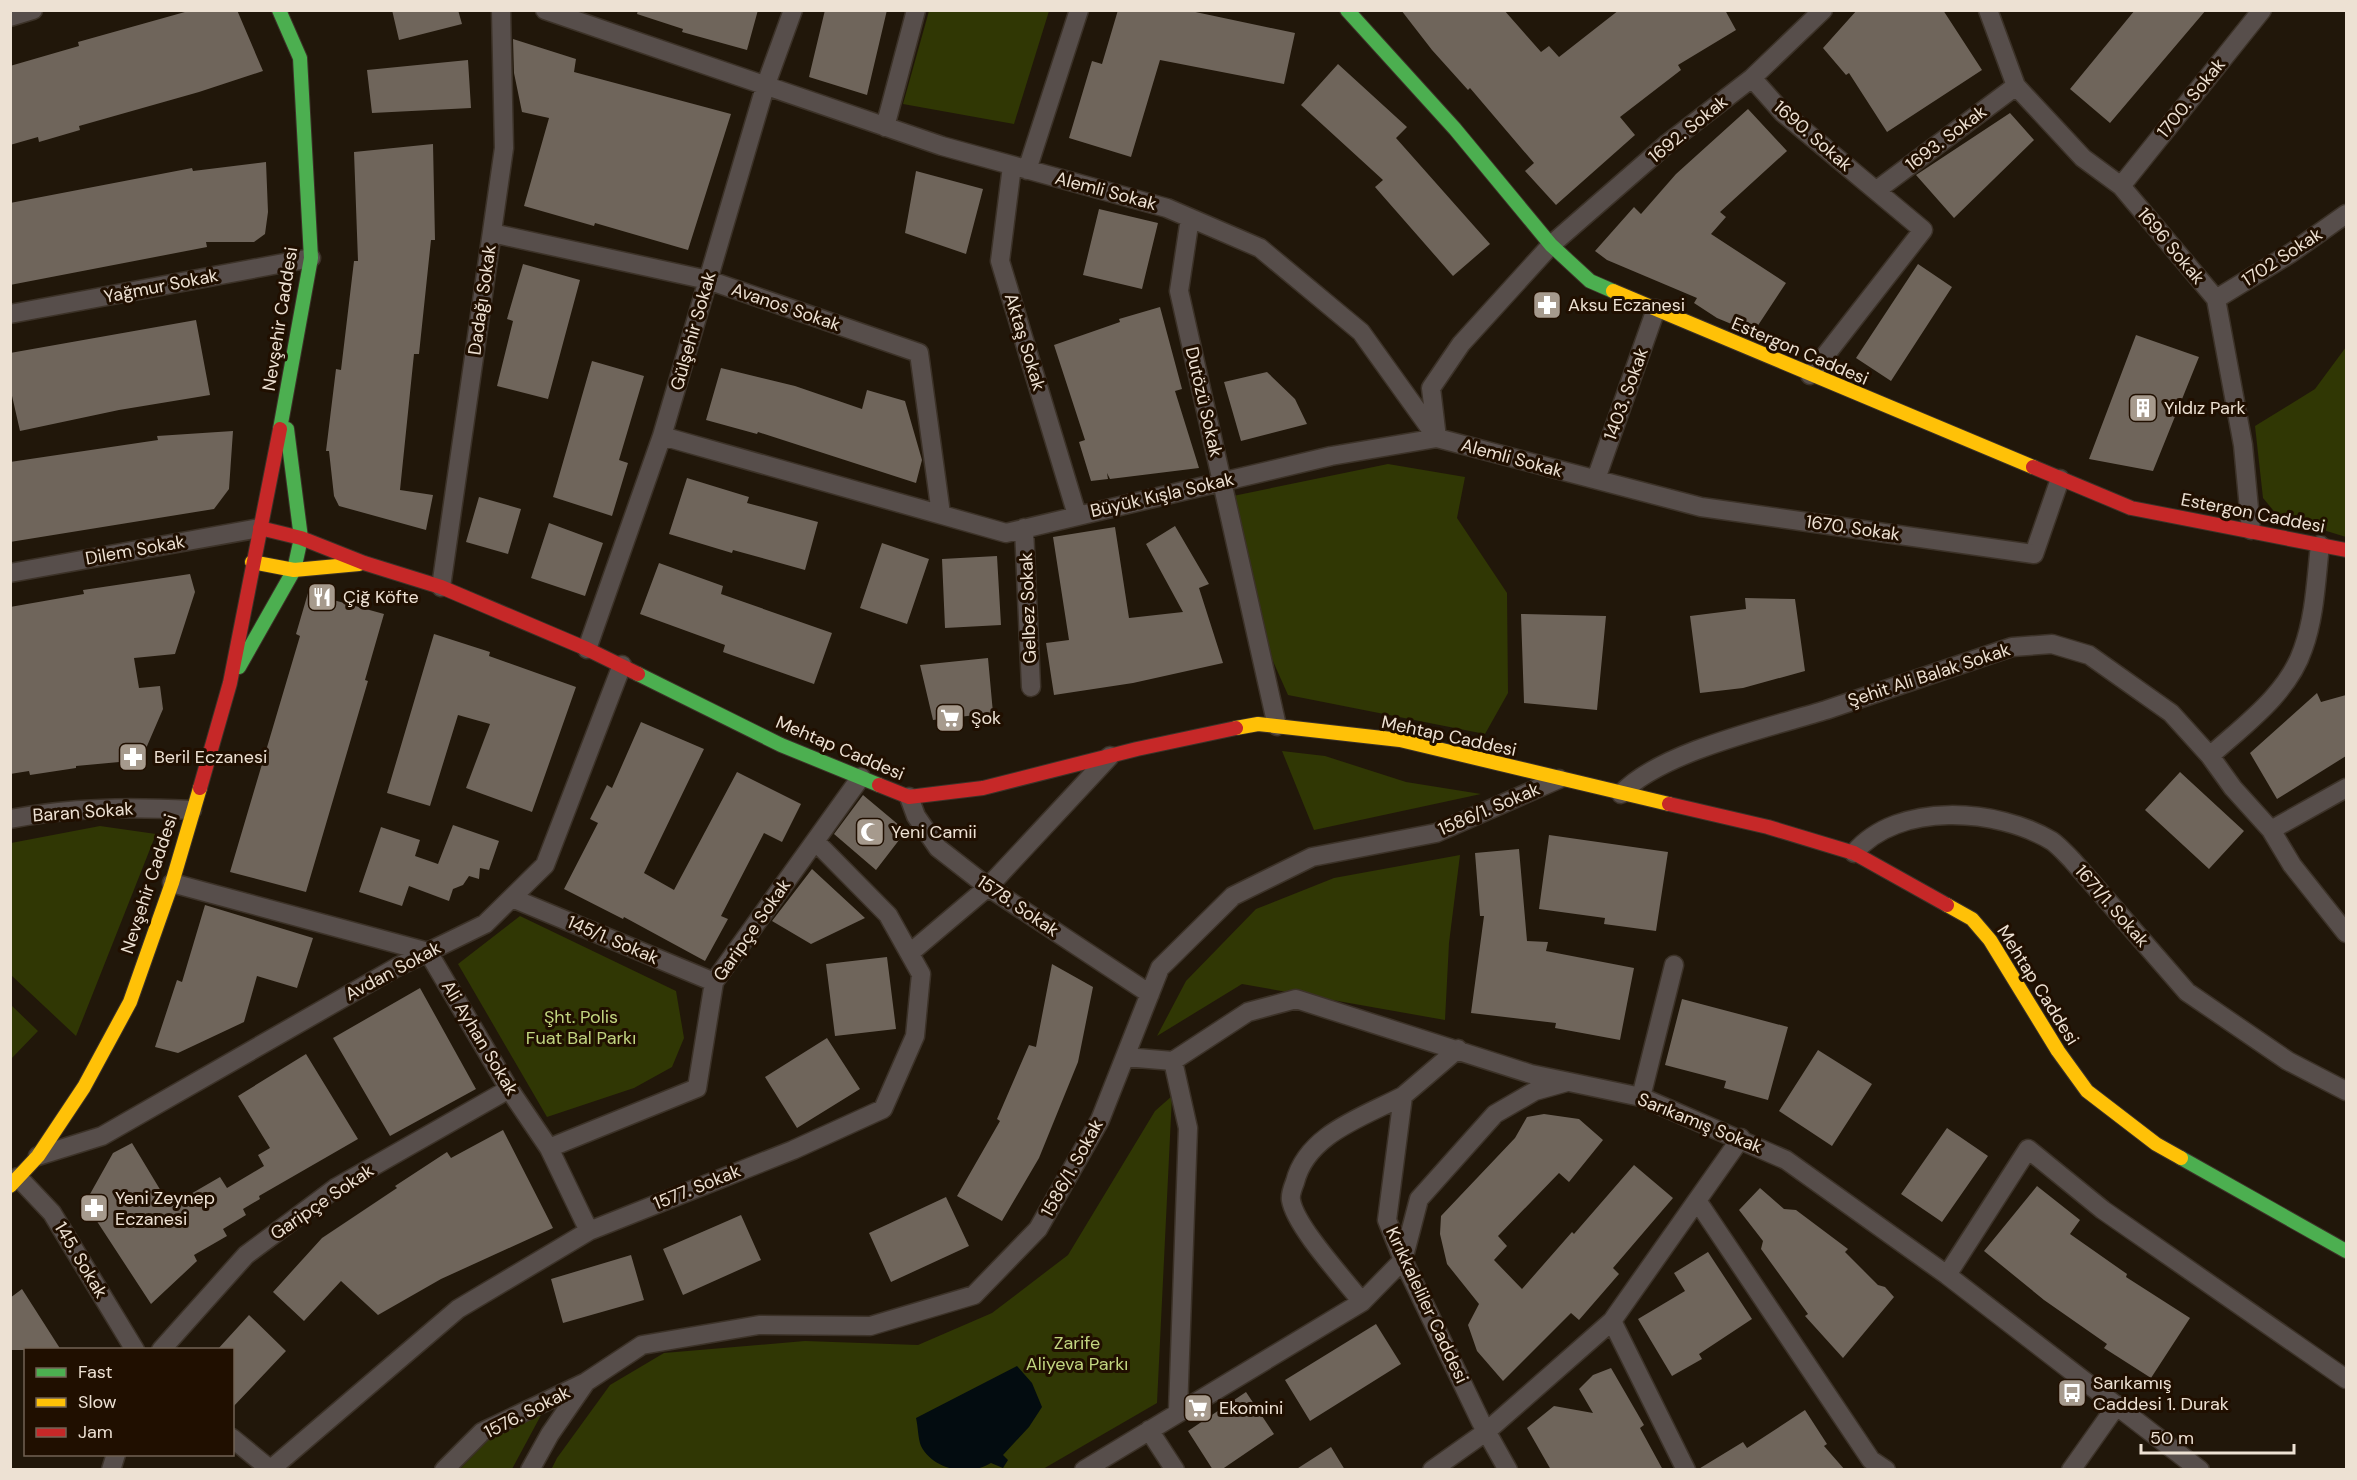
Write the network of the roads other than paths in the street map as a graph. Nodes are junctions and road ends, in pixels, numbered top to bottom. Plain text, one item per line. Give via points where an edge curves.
1 (33, 10) edge
2 (279, 10) edge
3 (501, 10) edge
4 (793, 10) edge
5 (916, 10) edge
6 (1079, 10) edge
7 (1823, 10) edge
8 (1988, 10) edge
9 (548, 11) edge
10 (1346, 11) edge
11 (2259, 12) edge
12 (10, 17) edge
13 (1752, 78) junction
14 (2016, 86) junction
15 (765, 87) junction
16 (885, 127) junction
17 (1019, 168) junction
18 (2121, 186) junction
19 (1877, 190) junction
20 (2346, 214) edge
21 (1190, 218) junction
22 (492, 233) junction
23 (1551, 245) junction
24 (311, 258) junction
25 (708, 280) junction
26 (2216, 299) junction
27 (1656, 309) junction
28 (10, 314) edge
29 (1810, 375) junction
30 (284, 410) junction
31 (662, 436) junction
32 (1437, 438) junction
33 (1596, 479) junction
34 (2060, 479) junction
35 (1222, 481) junction
36 (941, 514) junction
37 (1077, 516) junction
38 (260, 528) junction
39 (1024, 528) junction
40 (2251, 530) junction
41 (301, 538) junction
42 (2320, 545) junction
43 (2346, 550) edge
44 (252, 562) junction
45 (364, 563) junction
46 (294, 570) junction
47 (10, 573) edge
48 (441, 587) junction
49 (587, 649) junction
50 (622, 665) junction
51 (230, 683) junction
52 (1031, 687) dead end
53 (1277, 726) junction
54 (1110, 756) junction
55 (2210, 756) junction
56 (861, 777) junction
57 (1559, 779) junction
58 (2346, 788) edge
59 (1621, 794) junction
60 (909, 797) junction
61 (192, 810) junction
62 (10, 819) edge
63 (2271, 830) junction
64 (815, 841) junction
65 (1854, 854) junction
66 (172, 883) junction
67 (988, 888) junction
68 (512, 898) junction
69 (2346, 933) edge
70 (428, 952) junction
71 (910, 953) junction
72 (1674, 965) dead end
73 (714, 982) junction
74 (1150, 994) junction
75 (1458, 1048) junction
76 (1125, 1057) junction
77 (1173, 1061) junction
78 (1569, 1082) junction
79 (509, 1089) junction
80 (2346, 1091) edge
81 (1403, 1096) junction
82 (1641, 1097) junction
83 (1741, 1138) junction
84 (549, 1148) junction
85 (38, 1156) junction
86 (14, 1181) edge
87 (1698, 1202) junction
88 (589, 1231) junction
89 (2346, 1251) edge
90 (1403, 1260) junction
91 (1947, 1275) junction
92 (1362, 1302) junction
93 (1612, 1321) junction
94 (134, 1348) edge
95 (163, 1348) edge
96 (2346, 1379) edge
97 (586, 1382) junction
98 (2117, 1405) junction
99 (1178, 1411) junction
100 (1149, 1430) junction
101 (1487, 1431) junction
102 (234, 1440) edge
103 (271, 1469) edge
104 (444, 1470) edge
105 (530, 1470) edge
106 (1084, 1470) edge
107 (1175, 1470) edge
108 (1432, 1470) edge
109 (1508, 1470) edge
110 (1686, 1470) edge
111 (1886, 1470) edge
112 (2071, 1470) edge
113 (2200, 1470) edge

1 - 12 street
2 - 24 main road, Nevşehir Caddesi via 300,58
3 - 22 street, Dadağı Sokak via 504,148
4 - 15 street, Gülşehir Sokak
5 - 16 street
6 - 17 street, Aktaş Sokak
7 - 13 street, 1692. Sokak
8 - 14 street, 1696 Sokak
9 - 15 street, Alemli Sokak
10 - 23 main road, Estergon Caddesi via 1455,129
11 - 18 street, 1700. Sokak
13 - 19 street, 1690. Sokak via 1783,113
13 - 23 street, 1692. Sokak via 1668,143
14 - 18 street, 1696 Sokak via 2083,158
14 - 19 street, 1693. Sokak
15 - 16 street, Alemli Sokak
15 - 25 street, Gülşehir Sokak
16 - 17 street, Alemli Sokak
17 - 21 street, Alemli Sokak via 1167,208
17 - 37 street, Aktaş Sokak via 1000,261
18 - 26 street, 1696 Sokak
19 - 29 street, 1690. Sokak via 1923,230
20 - 26 street, 1702 Sokak via 2291,254
21 - 32 street, Alemli Sokak via 1260,248 1361,332
21 - 35 street, Dutözü Sokak via 1179,291
22 - 25 street, Avanos Sokak
22 - 48 street, Dadağı Sokak
23 - 27 main road, Estergon Caddesi via 1590,281
23 - 32 street via 1461,344 1431,388
24 - 28 street, Yağmur Sokak
24 - 30 main road, Nevşehir Caddesi
25 - 31 street, Gülşehir Sokak
25 - 36 street, Avanos Sokak via 920,353
26 - 40 street, 1696 Sokak via 2243,445
27 - 29 main road, Estergon Caddesi
27 - 33 street, 1403. Sokak
29 - 34 main road, Estergon Caddesi
30 - 38 main road, Nevşehir Caddesi
30 - 41 main road
31 - 36 street, Büyük Kışla Sokak
31 - 49 street, Gülşehir Sokak
32 - 33 street, Alemli Sokak
32 - 35 street, Büyük Kışla Sokak via 1331,456
33 - 34 street, 1670. Sokak via 1701,507 2034,554
34 - 40 main road, Estergon Caddesi via 2131,508
35 - 37 street, Büyük Kışla Sokak
35 - 53 street, Dutözü Sokak
36 - 39 street, Büyük Kışla Sokak via 1006,533
37 - 39 street, Büyük Kışla Sokak
38 - 41 main road, Mehtap Caddesi
38 - 44 main road, Nevşehir Caddesi
38 - 47 street, Dilem Sokak
39 - 52 street, Gelbez Sokak
40 - 42 main road, Estergon Caddesi
41 - 45 main road, Mehtap Caddesi
41 - 46 main road
42 - 43 main road, Estergon Caddesi
42 - 55 street via 2312,619 2303,651 2269,702
44 - 46 main road
44 - 51 main road, Nevşehir Caddesi
45 - 46 main road
45 - 48 main road, Mehtap Caddesi
46 - 51 main road
48 - 49 main road, Mehtap Caddesi
49 - 50 main road, Mehtap Caddesi
50 - 56 main road, Mehtap Caddesi via 781,745
50 - 68 street, Avdan Sokak via 545,864
51 - 61 main road, Nevşehir Caddesi
53 - 54 main road, Mehtap Caddesi via 1258,723
53 - 57 main road, Mehtap Caddesi via 1400,740
54 - 60 main road, Mehtap Caddesi via 983,788
54 - 67 street
55 - 59 street, Şehit Ali Balak Sokak via 2171,713 2089,655 2052,644 2031,644 1704,749 1649,772
55 - 63 street, Şehit Ali Balak Sokak
56 - 60 main road, Mehtap Caddesi
56 - 64 street, Garipçe Sokak
57 - 59 main road, Mehtap Caddesi
57 - 74 street, 1586/1. Sokak via 1436,833 1312,857 1233,896 1160,968
58 - 63 street
59 - 65 main road, Mehtap Caddesi via 1768,827
60 - 67 street, 1578. Sokak via 916,816 938,848
61 - 62 street, Baran Sokak via 57,810
61 - 66 main road, Nevşehir Caddesi
63 - 69 street, Şehit Ali Balak Sokak via 2292,865
64 - 71 street, 1577. Sokak via 888,915
64 - 73 street, Garipçe Sokak
65 - 80 street, 1671/1. Sokak via 1879,830 1911,819 1995,819 2034,832 2054,843 2072,860 2187,992 2288,1060
65 - 89 main road, Mehtap Caddesi via 1972,919 1990,940 2087,1091 2156,1144
66 - 70 street
66 - 85 main road, Nevşehir Caddesi via 129,1002 84,1088
67 - 71 street
67 - 74 street, 1578. Sokak
68 - 70 street, Avdan Sokak via 485,924
68 - 73 street, 145/1. Sokak
70 - 79 street, Ali Ayhan Sokak
70 - 85 street, Avdan Sokak via 102,1136
71 - 88 street, 1577. Sokak via 921,974 915,1036 883,1109 793,1150
72 - 82 street
73 - 84 street, Garipçe Sokak via 697,1088
74 - 76 street, 1586/1. Sokak
75 - 77 street, Sarıkamış Sokak via 1296,999 1248,1012
75 - 78 street, Sarıkamış Sokak via 1531,1074
75 - 81 street
76 - 77 street
76 - 97 street, 1586/1. Sokak via 1100,1120 1038,1229 974,1295 870,1326 759,1325 642,1345
77 - 99 street via 1188,1128
78 - 82 street, Sarıkamış Sokak
78 - 90 street via 1535,1091 1495,1114 1419,1199
79 - 84 street, Ali Ayhan Sokak
79 - 95 street, Garipçe Sokak via 337,1187 246,1255
81 - 90 street, Kırıkkaleliler Caddesi via 1388,1220
81 - 92 street via 1317,1144 1298,1169 1290,1198 1299,1219
82 - 83 street, Sarıkamış Sokak
83 - 87 street
83 - 91 street, Sarıkamış Sokak via 1786,1160
84 - 88 street, Ali Ayhan Sokak
85 - 86 main road, Nevşehir Caddesi
86 - 94 street, 145. Sokak via 52,1213
87 - 93 street
87 - 111 street via 1871,1460
88 - 103 street, 1577. Sokak via 458,1309
90 - 92 street
90 - 101 street, Kırıkkaleliler Caddesi
91 - 96 street via 2028,1149 2103,1210
91 - 98 street, Sarıkamış Sokak
92 - 99 street
93 - 101 street
93 - 110 street
97 - 104 street, 1576. Sokak via 482,1432
97 - 105 street, 1586/1. Sokak
98 - 112 street
98 - 113 street, Sarıkamış Sokak
99 - 100 street
100 - 106 street
100 - 107 street
101 - 108 street
101 - 109 street, Kırıkkaleliler Caddesi
102 - 103 street

